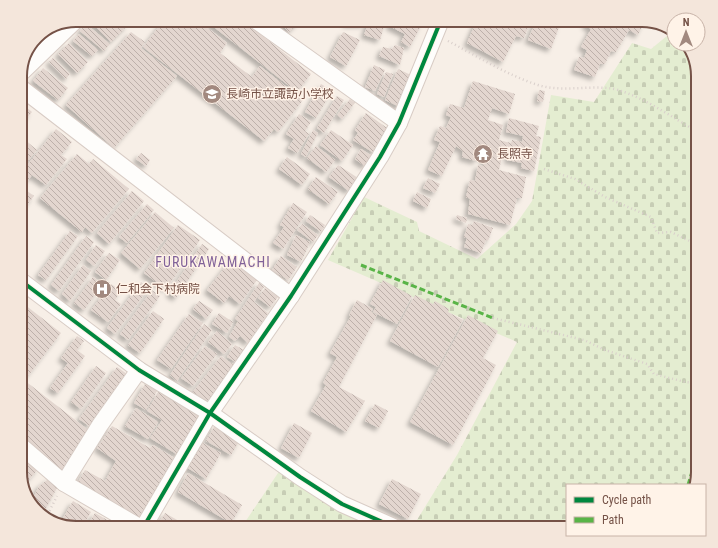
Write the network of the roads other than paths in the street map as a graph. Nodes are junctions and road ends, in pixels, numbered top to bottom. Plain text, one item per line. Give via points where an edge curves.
1 (265, 27) edge
2 (438, 27) edge
3 (68, 28) edge
4 (29, 66) edge
5 (27, 92) edge
6 (399, 123) junction
7 (27, 285) edge
8 (291, 296) junction
9 (139, 370) junction
10 (210, 413) junction
11 (27, 451) edge
12 (64, 483) junction
13 (130, 521) edge
14 (146, 521) edge
15 (380, 521) edge

1 - 6 street
2 - 6 street
3 - 4 street
5 - 8 street
6 - 8 street
7 - 9 street
8 - 10 street
9 - 10 street
9 - 12 street via 100,425
10 - 14 street
10 - 15 street via 342,504
11 - 12 street
12 - 13 street

